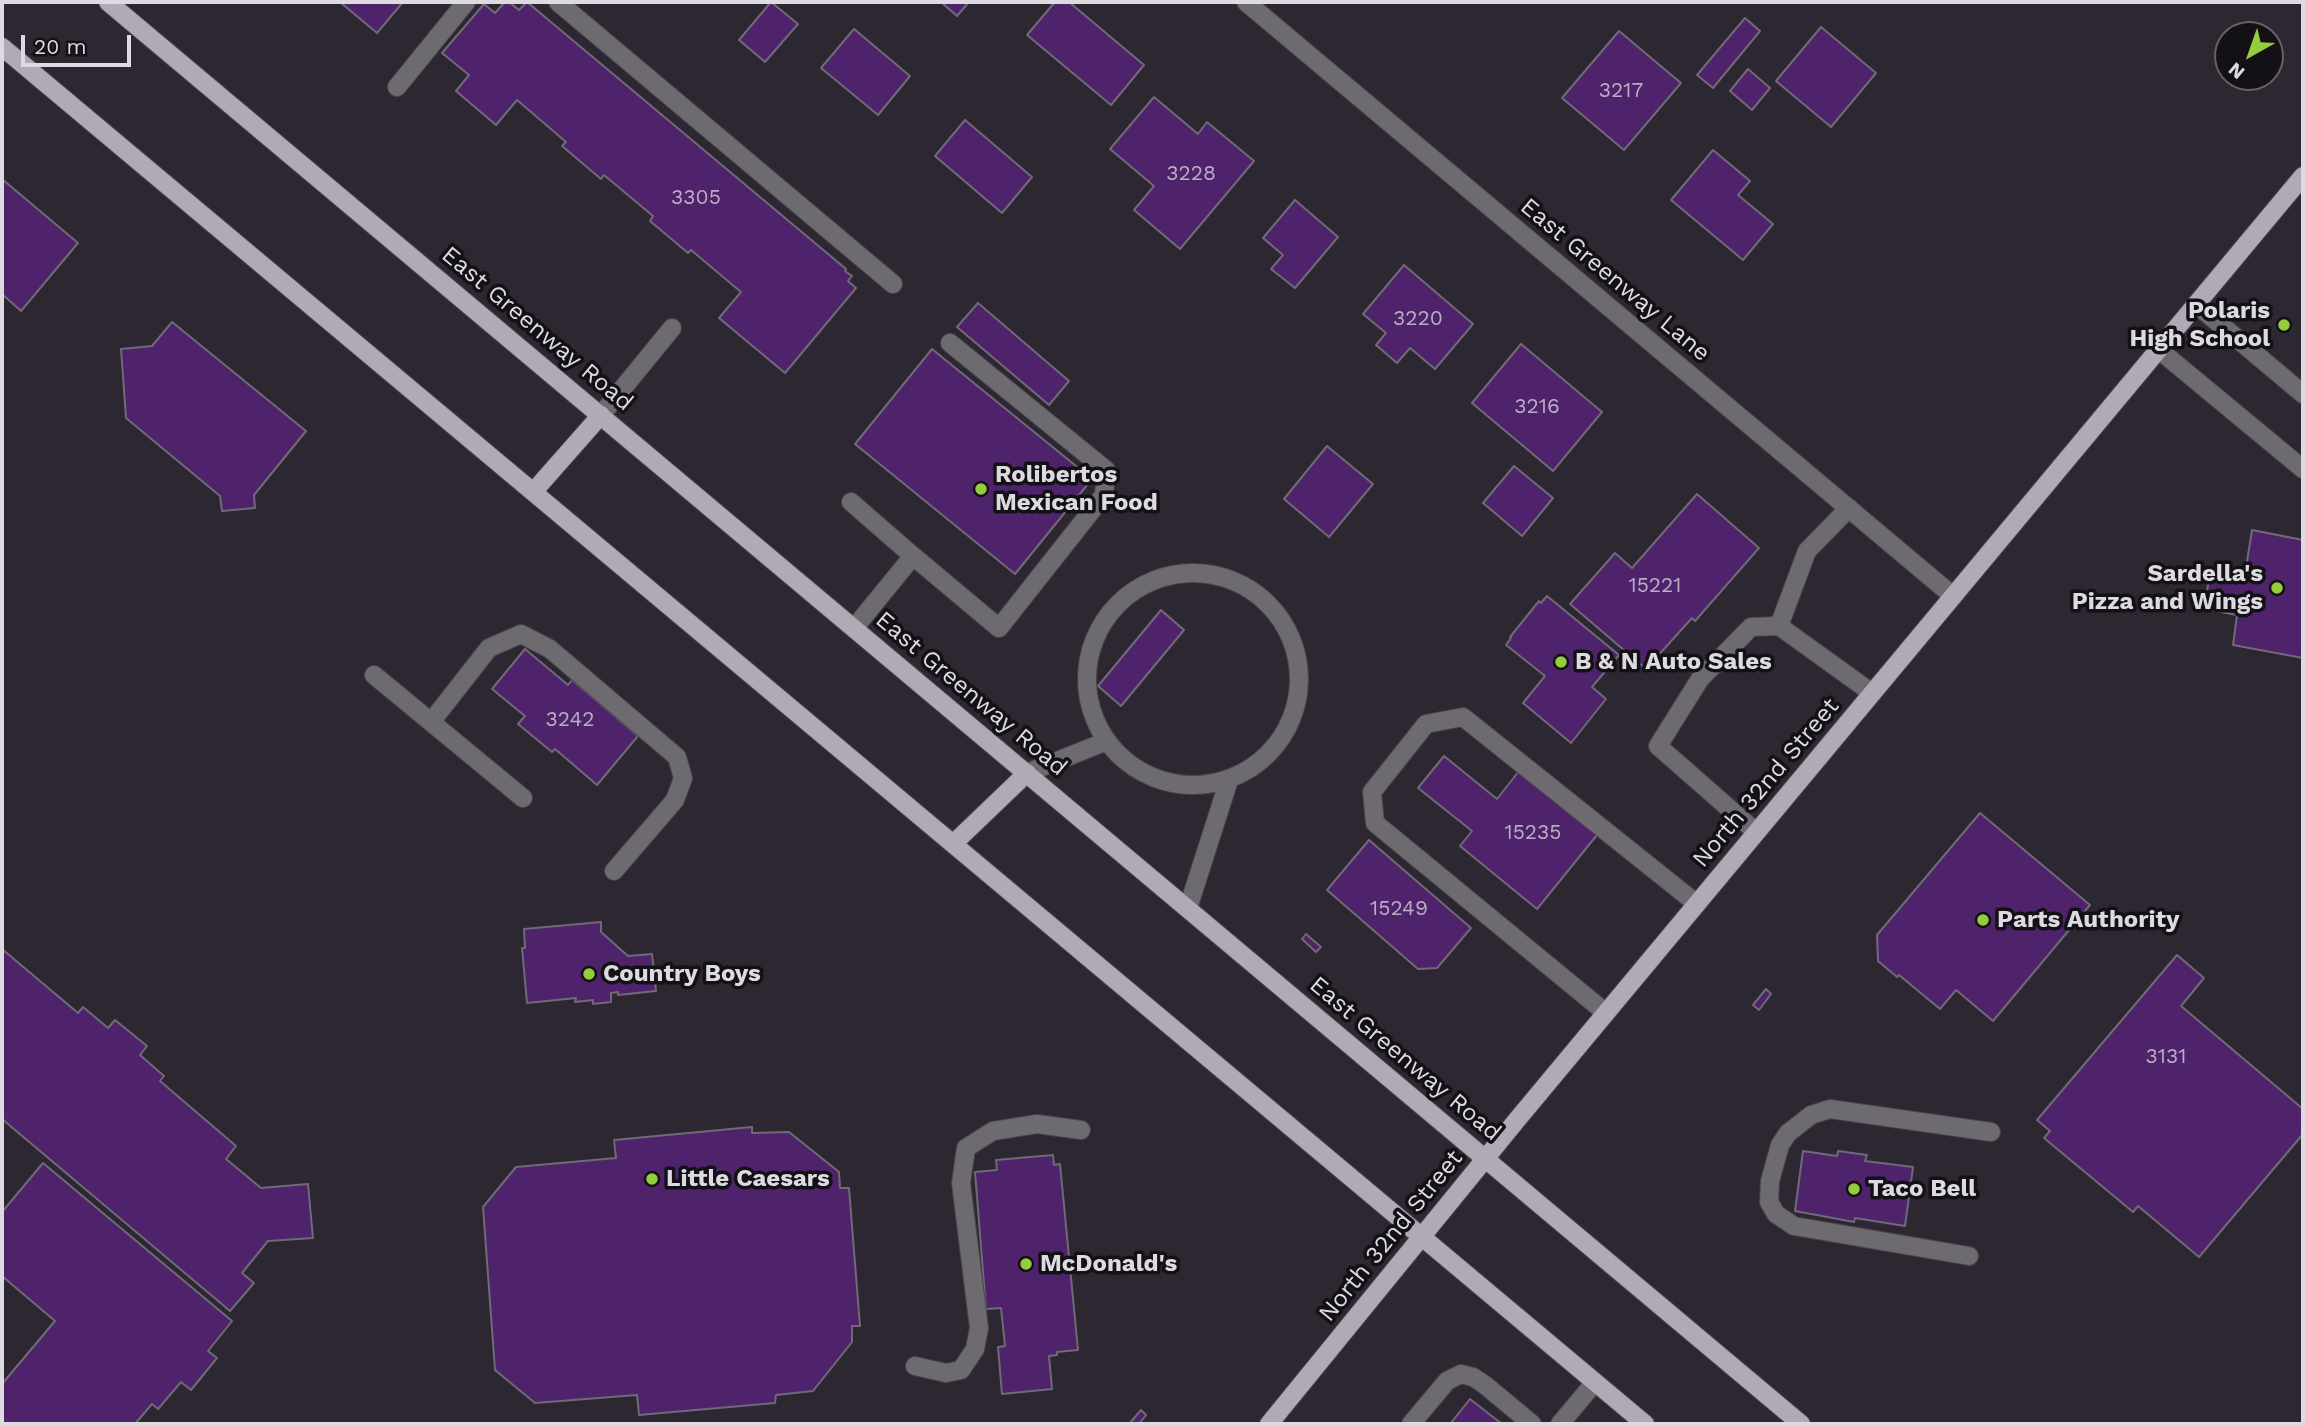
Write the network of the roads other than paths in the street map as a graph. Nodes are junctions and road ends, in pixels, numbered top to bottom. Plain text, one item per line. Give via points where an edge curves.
1 (108, 2) edge
2 (466, 2) edge
3 (558, 2) edge
4 (1245, 2) edge
5 (2, 47) edge
6 (397, 87) dead end
7 (2303, 176) edge
8 (893, 284) dead end
9 (2196, 304) junction
10 (672, 328) dead end
11 (950, 342) dead end
12 (2158, 349) junction
13 (2303, 394) edge
14 (601, 415) junction
15 (2303, 469) edge
16 (534, 491) junction
17 (851, 502) dead end
18 (1849, 508) junction
19 (913, 556) junction
20 (1953, 596) junction
21 (1779, 626) junction
22 (855, 627) junction
23 (374, 674) dead end
24 (1871, 693) junction
25 (431, 722) junction
26 (1107, 741) junction
27 (1027, 773) junction
28 (1229, 780) junction
29 (523, 798) dead end
30 (1756, 832) junction
31 (954, 843) junction
32 (614, 871) dead end
33 (1697, 904) junction
34 (1188, 908) junction
35 (1606, 1013) junction
36 (1081, 1130) dead end
37 (1991, 1132) dead end
38 (1485, 1159) junction
39 (1421, 1237) junction
40 (1969, 1256) dead end
41 (915, 1366) dead end
42 (1595, 1382) junction
43 (1415, 1423) edge
44 (1269, 1424) edge
45 (1532, 1424) edge
46 (1560, 1424) edge
47 (1645, 1424) edge
48 (1801, 1424) edge

1 - 14 main road, East Greenway Road
2 - 6 street
3 - 8 street
4 - 18 street, East Greenway Lane
5 - 16 main road
7 - 9 main road, North 32nd Street
9 - 12 main road, North 32nd Street
9 - 13 street
10 - 14 street
11 - 19 street via 1106,470 1104,495 999,628
12 - 15 street
12 - 20 main road, North 32nd Street
14 - 16 main road
14 - 22 main road, East Greenway Road
16 - 31 main road
17 - 19 street
18 - 20 street, East Greenway Lane
18 - 21 street via 1807,551
19 - 22 street
20 - 24 main road, North 32nd Street
21 - 24 street
21 - 30 street via 1751,627 1699,679 1658,746
22 - 27 main road, East Greenway Road
23 - 25 street
24 - 30 main road, North 32nd Street
25 - 29 street
25 - 32 street via 489,648 521,634 550,649 677,757 683,778 675,800
26 - 27 street
26 - 28 street via 1131,765 1162,781 1196,786
26 - 28 street via 1085,696 1083,678 1093,642 1112,614 1135,589 1167,575 1201,572 1237,581 1267,601 1289,630 1300,665 1298,701 1285,735 1261,762
27 - 31 main road
27 - 34 main road, East Greenway Road
28 - 34 street
30 - 33 main road, North 32nd Street
31 - 39 main road
33 - 35 main road, North 32nd Street
33 - 35 street via 1463,717 1426,724 1372,792 1375,823
34 - 38 main road, East Greenway Road
35 - 38 main road, North 32nd Street
36 - 41 street via 1037,1124 993,1131 966,1148 961,1183 979,1328 975,1349 961,1370 946,1373
37 - 40 street via 1830,1109 1811,1115 1788,1133 1770,1181 1769,1202 1776,1214 1794,1226
38 - 39 main road, North 32nd Street
38 - 48 main road, East Greenway Road
39 - 42 main road
39 - 44 main road, North 32nd Street
42 - 46 street
42 - 47 main road
43 - 45 street via 1447,1381 1461,1374 1485,1385

